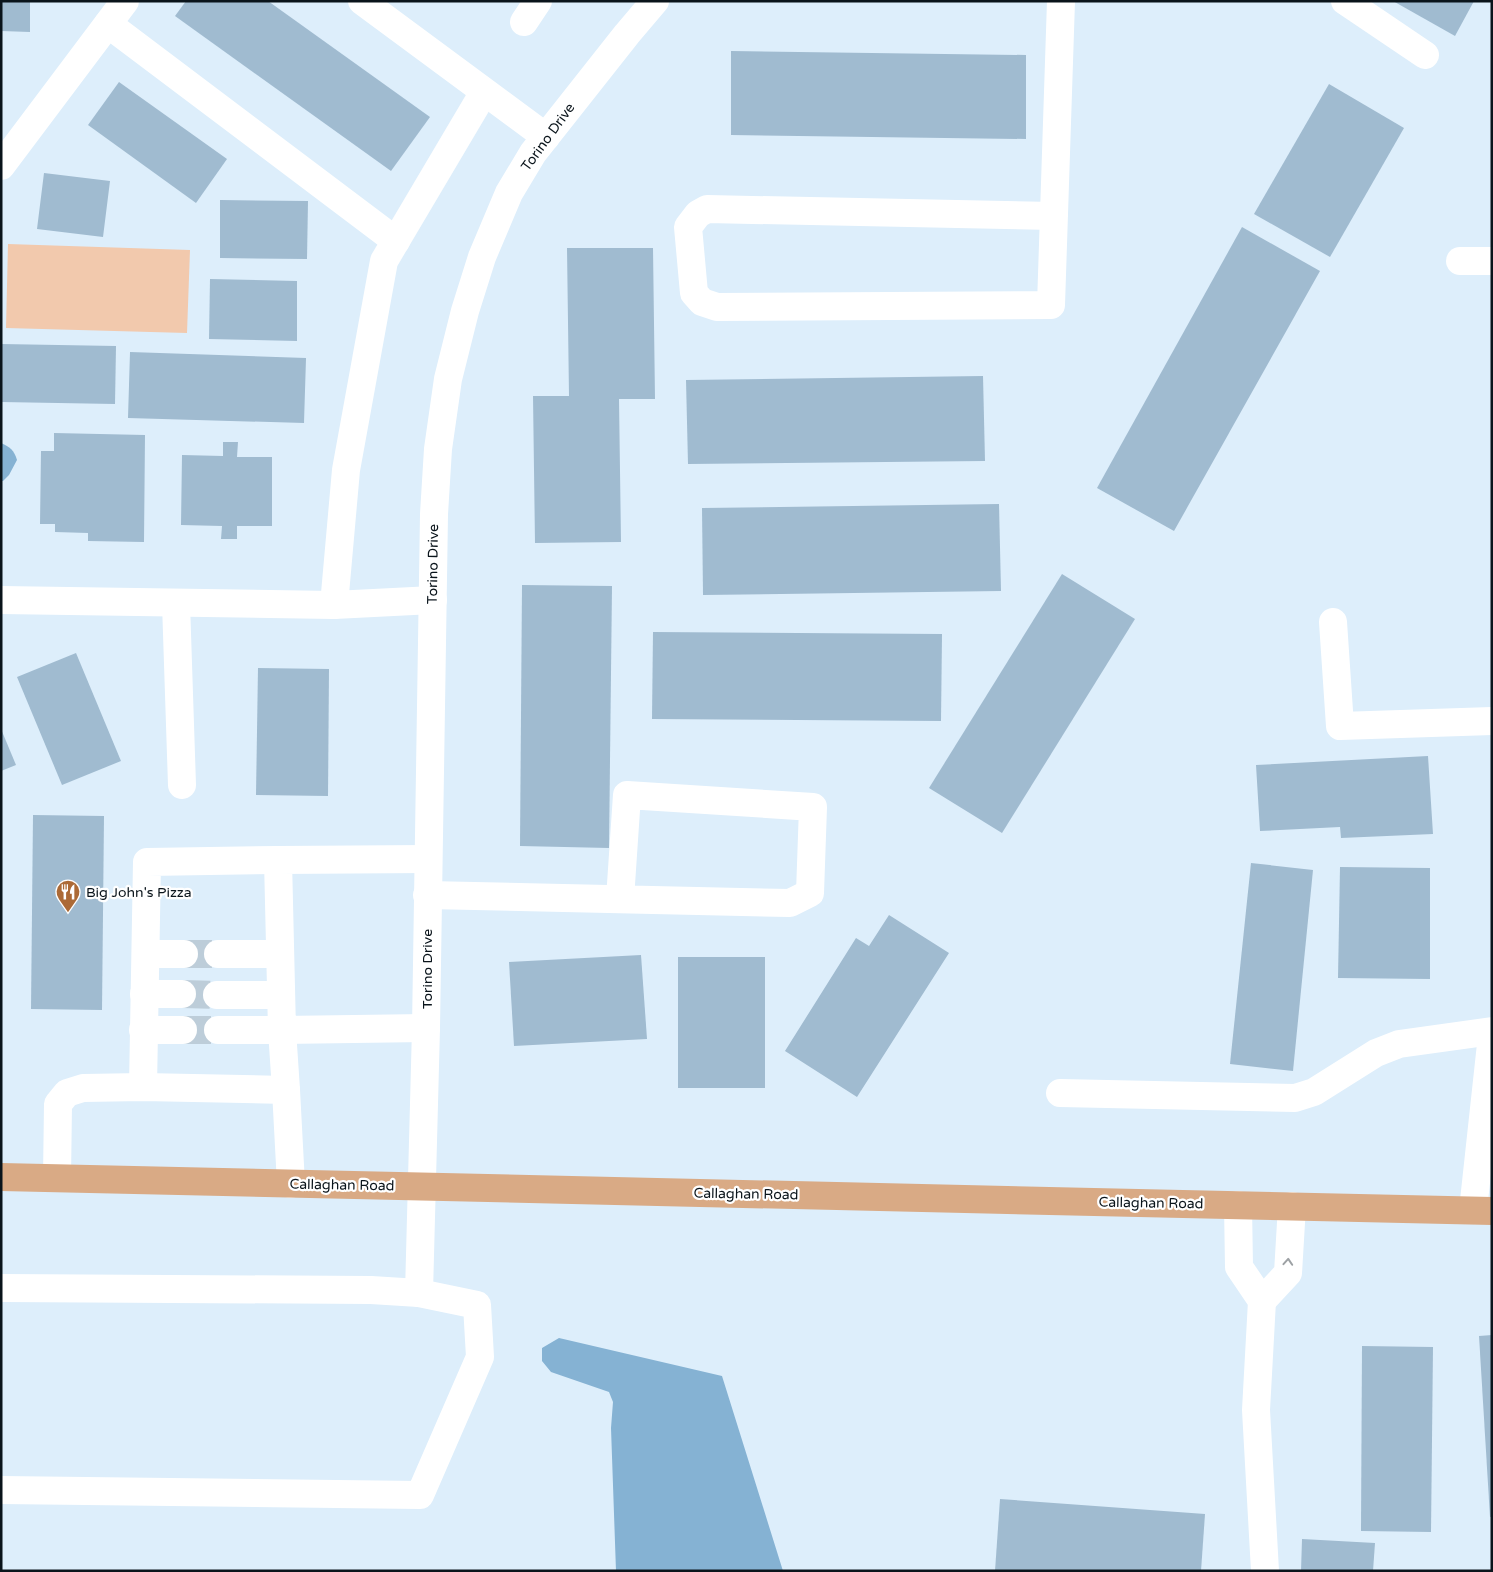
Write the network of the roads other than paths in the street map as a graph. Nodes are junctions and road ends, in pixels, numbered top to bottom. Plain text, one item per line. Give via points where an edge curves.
1 (125, 1) edge
2 (362, 1) edge
3 (655, 1) edge
4 (1061, 1) edge
5 (1345, 1) edge
6 (108, 24) junction
7 (1425, 56) dead end
8 (484, 92) junction
9 (546, 137) junction
10 (1, 166) edge
11 (1054, 216) junction
12 (396, 240) junction
13 (1460, 261) dead end
14 (1492, 261) edge
15 (1, 600) edge
16 (433, 600) junction
17 (176, 603) junction
18 (334, 605) junction
19 (1333, 622) dead end
20 (1492, 721) edge
21 (182, 785) dead end
22 (428, 859) junction
23 (278, 860) junction
24 (427, 895) junction
25 (620, 899) junction
26 (146, 954) junction
27 (184, 954) tunnel mouth
28 (218, 954) tunnel mouth
29 (280, 954) junction
30 (144, 994) junction
31 (182, 994) tunnel mouth
32 (217, 995) tunnel mouth
33 (281, 995) junction
34 (426, 1028) junction
35 (143, 1030) junction
36 (183, 1030) tunnel mouth
37 (218, 1030) tunnel mouth
38 (282, 1030) junction
39 (1492, 1031) edge
40 (1492, 1035) edge
41 (1489, 1081) edge
42 (143, 1087) junction
43 (286, 1090) junction
44 (1060, 1094) dead end
45 (1, 1177) edge
46 (57, 1178) junction
47 (292, 1184) junction
48 (422, 1187) junction
49 (1238, 1205) junction
50 (1292, 1206) junction
51 (1482, 1211) edge
52 (1, 1288) edge
53 (419, 1293) junction
54 (1262, 1301) junction
55 (1, 1490) edge
56 (1265, 1571) edge

1 - 6 street
2 - 8 street
3 - 9 street, Torino Drive
4 - 11 street
5 - 7 street
6 - 10 street
6 - 12 street
8 - 9 street
8 - 12 street
9 - 16 street, Torino Drive via 509,193 482,257 448,379 437,468
11 - 11 street via 1051,305 717,307 702,302 694,293 688,227 698,214 707,209
12 - 18 street via 384,261 346,470
13 - 14 street
15 - 17 street
16 - 18 street
16 - 22 street, Torino Drive
17 - 18 street
17 - 21 street
19 - 20 street via 1340,726
22 - 23 street
22 - 24 street, Torino Drive
23 - 26 street via 148,862
23 - 29 street
24 - 25 street
24 - 34 street, Torino Drive
25 - 25 street via 790,902 810,893 813,807 627,796
26 - 27 street
26 - 30 street
28 - 29 street
29 - 33 street
30 - 31 street
30 - 35 street
32 - 33 street
33 - 38 street
34 - 38 street
34 - 48 street, Torino Drive
35 - 36 street
35 - 42 street
37 - 38 street
38 - 43 street
39 - 44 street via 1399,1044 1376,1054 1314,1092 1295,1098
40 - 41 street
41 - 51 street
42 - 43 street
42 - 46 street via 83,1088 67,1094 58,1104
43 - 47 street
45 - 46 main road, Callaghan Road
46 - 47 main road, Callaghan Road
47 - 48 main road, Callaghan Road
48 - 49 main road, Callaghan Road
48 - 53 street, Torino Drive
49 - 50 main road, Callaghan Road
49 - 54 street via 1239,1267
50 - 51 main road, Callaghan Road
54 -> 50 street via 1288,1273
52 - 53 street
53 - 55 street via 477,1305 480,1357 420,1495
54 - 56 street via 1256,1410

